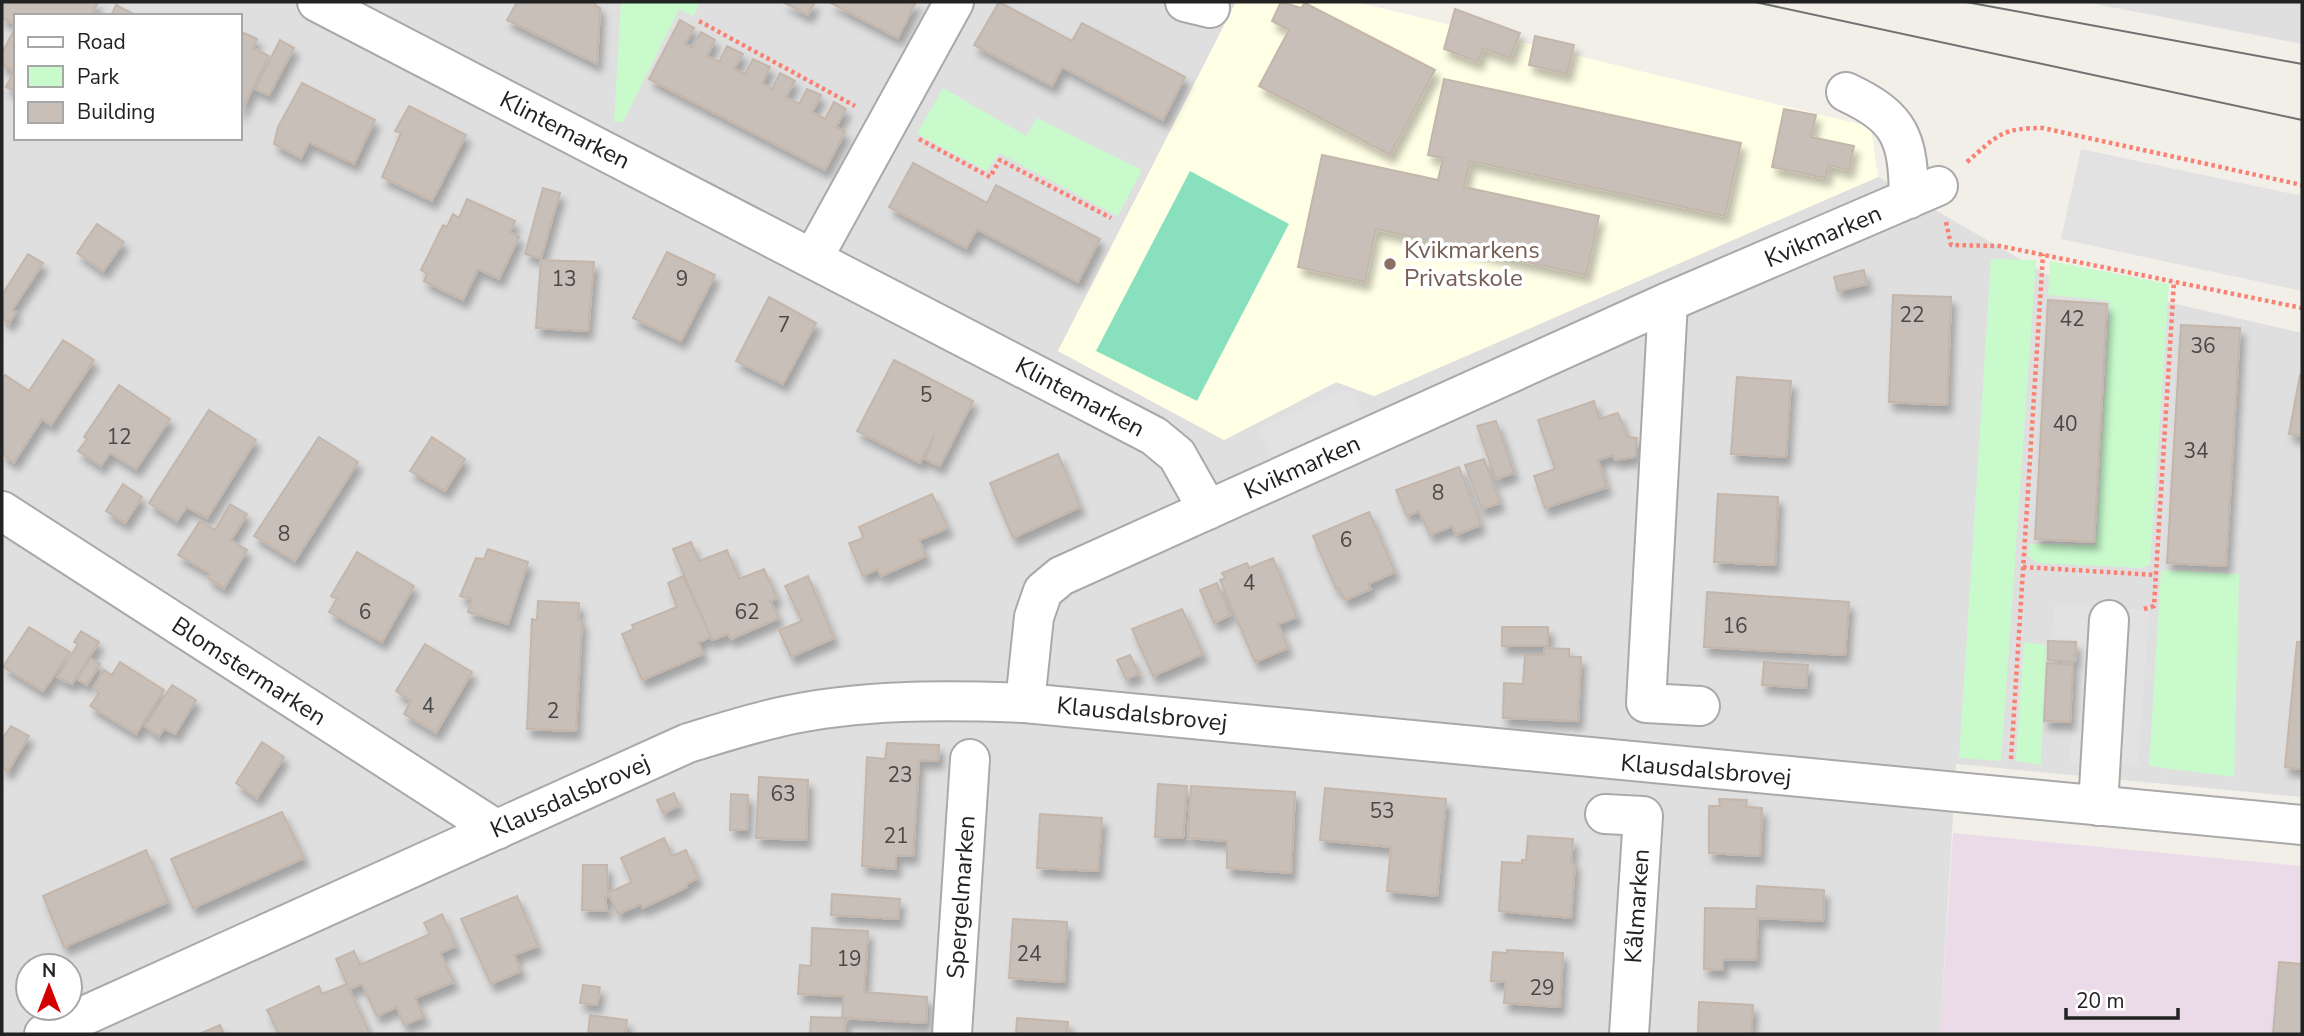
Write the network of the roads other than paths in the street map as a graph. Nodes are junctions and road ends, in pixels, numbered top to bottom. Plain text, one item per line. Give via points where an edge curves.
1 (317, 2) edge
2 (954, 2) edge
3 (1846, 92) dead end
4 (813, 258) junction
5 (1668, 302) junction
6 (1208, 510) junction
7 (2, 511) edge
8 (2109, 620) road end
9 (1025, 703) junction
10 (1700, 706) dead end
11 (970, 759) dead end
12 (2098, 806) junction
13 (1605, 814) dead end
14 (2302, 825) edge
15 (497, 830) junction
16 (44, 1034) edge
17 (953, 1034) edge
18 (1629, 1034) edge

1 - 4 street, Klintemarken
2 - 4 street
3 - 5 street, Kvikmarken via 1887,115 1924,193
4 - 6 street, Klintemarken via 1154,436 1177,455
5 - 6 street, Kvikmarken
5 - 10 street via 1646,703
6 - 9 street, Kvikmarken via 1062,576 1043,591 1034,617
7 - 15 street, Blomstermarken
8 - 12 street
9 - 12 street, Klausdalsbrovej
9 - 15 street, Klausdalsbrovej via 948,700 782,716 688,743
11 - 17 street, Spergelmarken
12 - 14 street, Klausdalsbrovej
13 - 18 street, Kålmarken via 1643,816
15 - 16 street, Klausdalsbrovej

